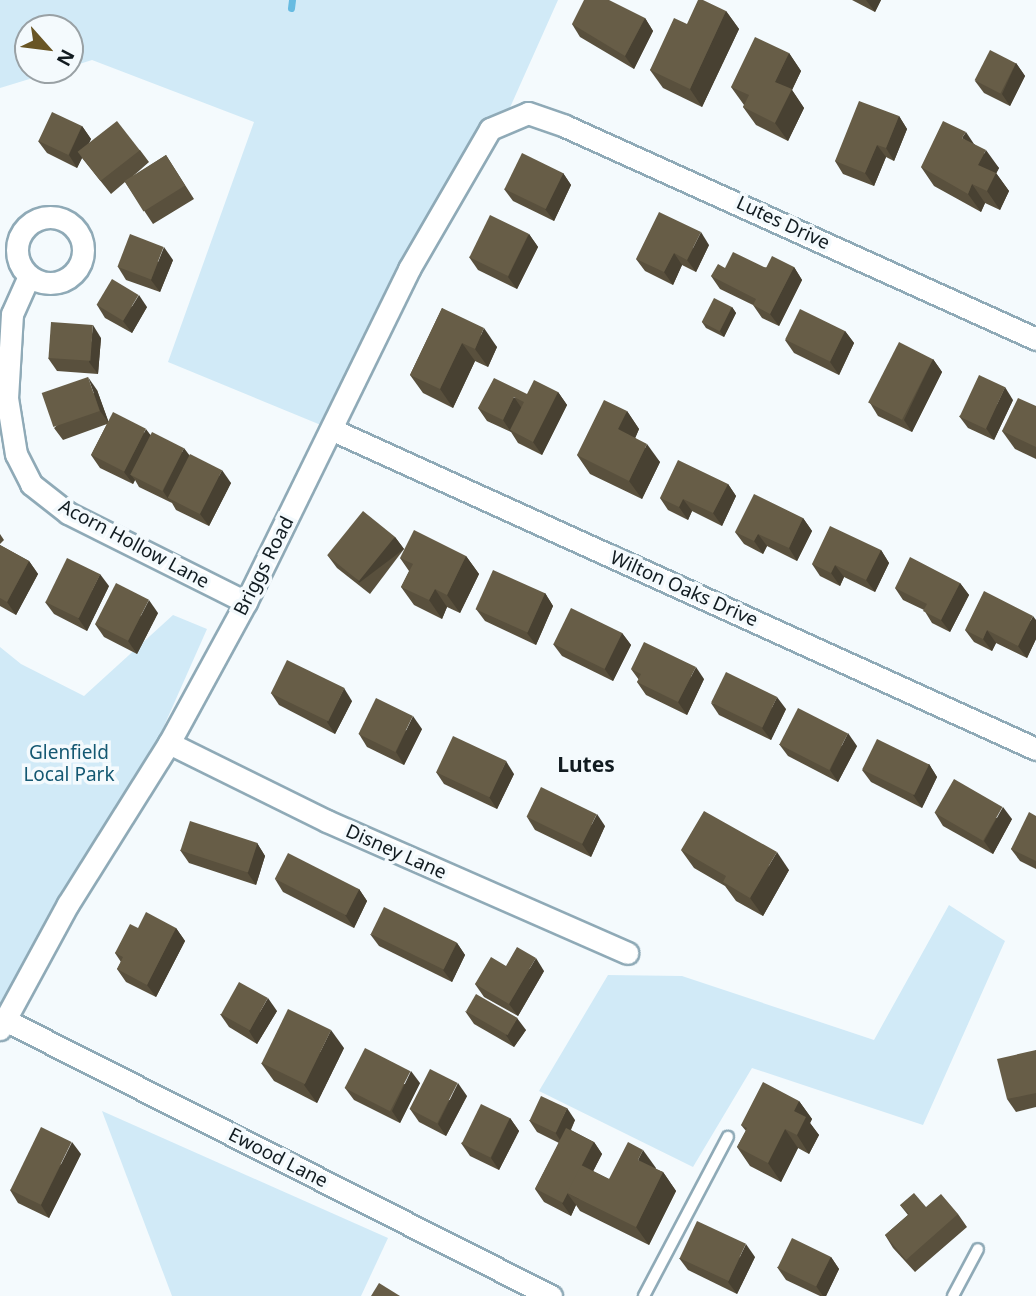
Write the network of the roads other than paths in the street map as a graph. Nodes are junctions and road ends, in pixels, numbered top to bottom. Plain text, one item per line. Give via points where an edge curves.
1 (528, 113) joint
2 (29, 276) dead end
3 (1036, 339) edge
4 (333, 430) junction
5 (246, 602) junction
6 (169, 743) junction
7 (1036, 749) edge
8 (626, 953) dead end
9 (2, 1025) edge
10 (728, 1137) dead end
11 (978, 1249) dead end
12 (551, 1296) edge
13 (644, 1296) edge
14 (953, 1296) edge

1 - 3 street, Lutes Drive via 629,152
1 - 4 street, Briggs Road via 490,129 467,164 409,269
2 - 5 street, Acorn Hollow Lane via 12,314 7,398 16,454 31,484 68,513
4 - 5 street, Briggs Road
4 - 7 street, Wilton Oaks Drive
5 - 6 street, Briggs Road
6 - 8 street, Disney Lane via 327,821
6 - 9 street, Briggs Road via 68,904
9 - 12 street, Ewood Lane
10 - 13 lane
11 - 14 lane

